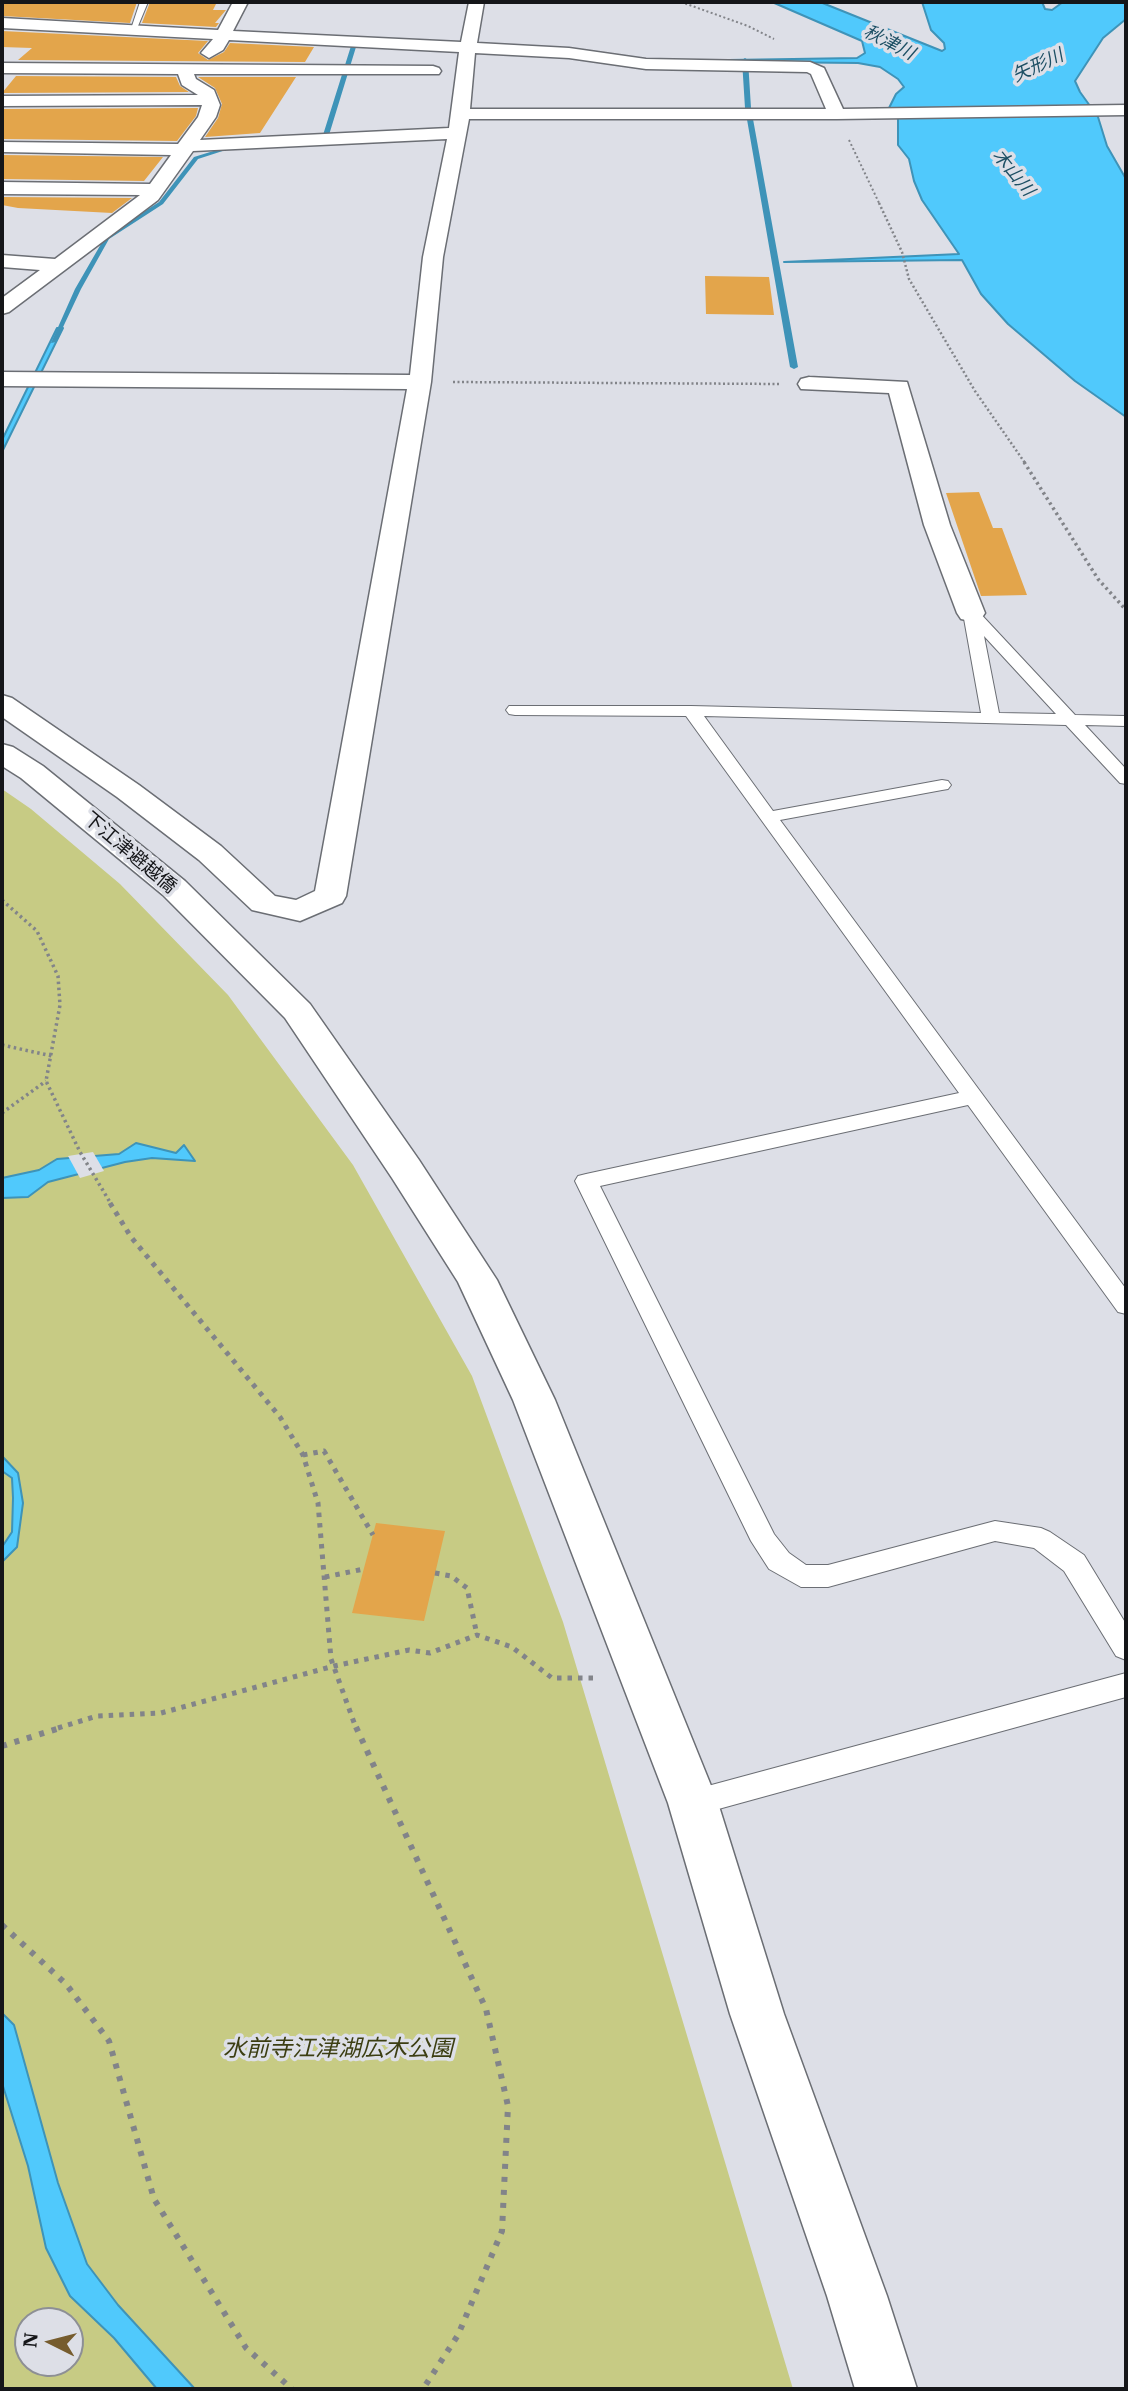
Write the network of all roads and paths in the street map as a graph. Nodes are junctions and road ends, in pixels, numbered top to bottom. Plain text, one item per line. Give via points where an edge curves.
1 (144, 2) edge
2 (240, 2) edge
3 (477, 2) edge
4 (681, 2) edge
5 (2, 17) edge
6 (2, 23) edge
7 (135, 24) junction
8 (225, 32) junction
9 (467, 48) junction
10 (810, 67) junction
11 (2, 68) edge
12 (185, 71) junction
13 (463, 71) junction
14 (209, 99) junction
15 (2, 101) edge
16 (1126, 110) edge
17 (837, 114) junction
18 (459, 123) junction
19 (2, 147) edge
20 (187, 148) junction
21 (2, 187) edge
22 (156, 190) junction
23 (2, 261) edge
24 (56, 265) junction
25 (2, 308) edge
26 (2, 380) edge
27 (420, 382) junction
28 (809, 384) joint
29 (1126, 610) edge
30 (971, 613) junction
31 (2, 704) edge
32 (515, 710) dead end
33 (691, 711) junction
34 (991, 718) junction
35 (1070, 719) junction
36 (1126, 721) edge
37 (2, 753) edge
38 (1126, 779) edge
39 (942, 785) dead end
40 (768, 817) junction
41 (2, 900) edge
42 (2, 1045) edge
43 (52, 1056) junction
44 (46, 1081) junction
45 (972, 1097) junction
46 (2, 1113) edge
47 (1126, 1306) edge
48 (303, 1455) junction
49 (373, 1535) dead end
50 (364, 1569) dead end
51 (435, 1573) dead end
52 (325, 1577) junction
53 (477, 1635) junction
54 (1126, 1648) edge
55 (334, 1666) junction
56 (599, 1678) dead end
57 (1126, 1685) edge
58 (2, 1746) edge
59 (693, 1802) junction
60 (2, 1925) edge
61 (292, 2389) edge
62 (423, 2389) edge
63 (886, 2389) edge

1 - 7 lane
2 - 8 street
3 - 9 street
4 - 10 path via 797,50
5 - 7 street via 24,14
6 - 8 street
7 - 8 street
8 - 9 street
8 - 12 street via 217,47
9 - 10 street via 569,53 646,64
9 - 13 street
10 - 17 street via 818,71
11 - 12 street
12 - 13 street
12 - 14 street via 188,80
13 - 18 street
14 - 15 street
14 - 20 street via 207,117
16 - 17 street
17 - 18 street
17 - 29 path via 902,252 909,279 975,391 1098,579
18 - 20 street
18 - 27 street via 433,257
19 - 20 street
20 - 22 street
21 - 22 street
22 - 24 street
23 - 24 street
24 - 25 street
26 - 27 street
27 - 28 path
27 - 31 street via 330,896 300,911 264,903 189,837
28 - 30 street via 899,387 937,525
30 - 34 lane
30 - 35 lane
32 - 33 lane
33 - 34 lane
33 - 40 lane
34 - 35 lane
35 - 36 lane
35 - 38 lane
37 - 59 street, 下江津避越僑 via 32,772 174,888 298,1011 340,1069 477,1280 534,1400
39 - 40 lane
40 - 45 lane
41 - 43 path via 37,931 58,976 60,1005
42 - 43 path
43 - 44 path
44 - 46 path
44 - 48 path via 80,1152 131,1237 256,1386
45 - 47 lane
45 - 54 lane via 586,1181 764,1541 779,1561 801,1576 828,1576 995,1531 1041,1539 1074,1563
48 - 49 path via 324,1451
48 - 52 path via 318,1503
50 - 52 path
51 - 53 path via 451,1576 467,1588
52 - 55 path
53 - 55 path via 430,1653 409,1650
53 - 56 path via 512,1647 552,1678
55 - 58 path via 161,1713 97,1716
55 - 62 path via 360,1741 486,2010 508,2106 502,2231 458,2335
57 - 59 lane
59 - 63 street, 下江津避越僑 via 757,2014
60 - 61 path via 66,1984 109,2041 155,2199 246,2348

